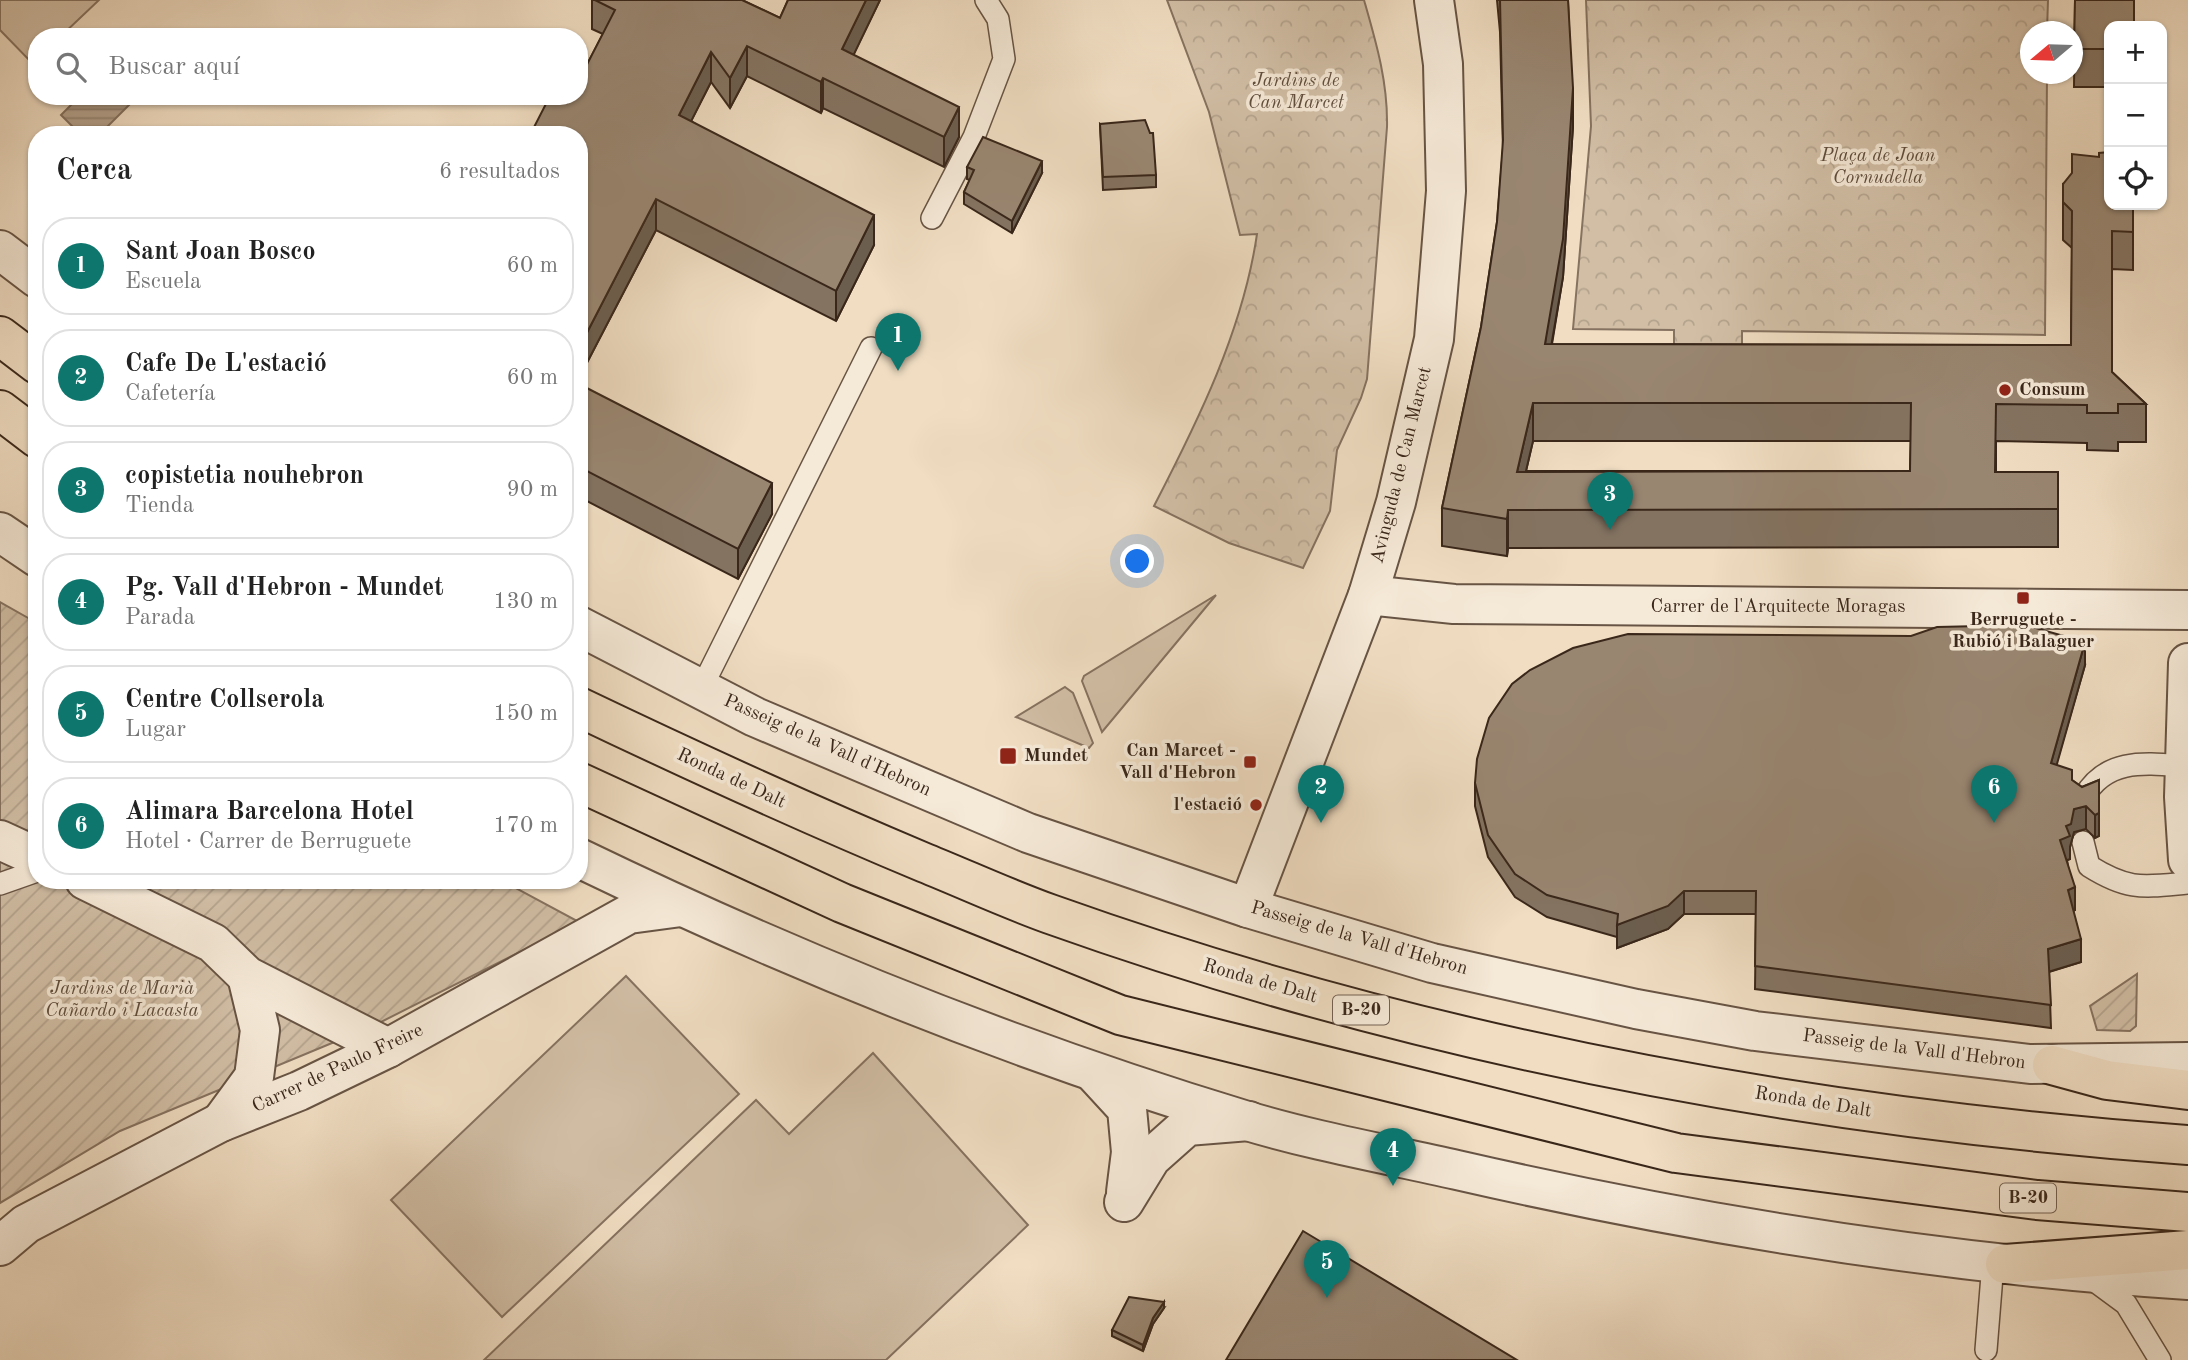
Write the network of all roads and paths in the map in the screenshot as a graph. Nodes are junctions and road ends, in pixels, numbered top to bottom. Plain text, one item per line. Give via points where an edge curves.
1 (986, 0) edge
2 (1434, 0) edge
3 (932, 218) dead end
4 (0, 250) edge
5 (28, 271) edge
6 (0, 336) edge
7 (871, 348) dead end
8 (28, 357) edge
9 (0, 410) edge
10 (28, 431) edge
11 (0, 434) edge
12 (28, 449) edge
13 (0, 532) edge
14 (28, 551) edge
15 (1367, 595) junction
16 (2188, 610) edge
17 (588, 631) edge
18 (2188, 663) edge
19 (701, 689) junction
20 (588, 711) edge
21 (2184, 766) junction
22 (588, 786) edge
23 (2084, 797) edge
24 (0, 840) edge
25 (2083, 842) dead end
26 (28, 853) edge
27 (2188, 860) edge
28 (588, 862) edge
29 (28, 874) edge
30 (2188, 883) edge
31 (0, 884) edge
32 (103, 889) edge
33 (681, 907) junction
34 (1248, 908) junction
35 (247, 976) junction
36 (388, 1048) junction
37 (2188, 1062) edge
38 (2052, 1065) junction
39 (1093, 1072) junction
40 (2188, 1090) edge
41 (1250, 1121) junction
42 (221, 1122) junction
43 (2188, 1145) edge
44 (2188, 1212) edge
45 (0, 1246) edge
46 (2188, 1250) edge
47 (1999, 1263) junction
48 (2083, 1273) junction
49 (2179, 1286) edge
50 (1986, 1350) dead end
51 (2160, 1360) edge

1 - 3 lane via 998,19 1004,59 974,137
2 - 15 street, Avinguda de Can Marcet via 1443,64 1446,191 1434,339 1396,502
4 - 5 street
6 - 8 highway
7 - 19 lane
9 - 10 highway
11 - 12 highway
13 - 14 street
15 - 16 street, Carrer de l'Arquitecte Moragas via 1467,604
15 - 34 street, Avinguda de Can Marcet
17 - 19 street, Passeig de la Vall d'Hebron
18 - 21 street
19 - 34 street, Passeig de la Vall d'Hebron via 755,717 1028,833
20 - 43 highway, Ronda de Dalt / B-20 via 779,802 1046,913 1223,972 1429,1029 1672,1081 1952,1124
21 - 23 lane via 2143,763 2109,769
21 - 27 street
22 - 44 highway, B-20 via 842,903 1120,1015 1676,1153 2037,1200
24 - 26 street
25 - 30 lane via 2089,866 2117,884
28 - 33 street
29 - 31 lane
32 - 35 street via 213,943
33 - 36 street, Carrer de Paulo Freire via 629,914
33 - 39 street via 846,978
34 - 38 street, Passeig de la Vall d'Hebron via 1432,963 1636,1009 1755,1031
35 - 36 street
35 - 42 street via 260,1030 254,1077
36 - 42 street, Carrer de Paulo Freire
37 - 38 street, Passeig de la Vall d'Hebron
38 - 40 highway via 2107,1080
39 - 41 street
39 - 41 street via 1128,1109 1131,1152 1124,1202 1151,1158 1187,1125
41 - 47 street via 1581,1198 1911,1253
42 - 45 street, Carrer de Paulo Freire via 26,1224
46 - 47 highway
47 - 48 street
47 - 50 lane
48 - 49 street
48 - 51 lane via 2126,1304

